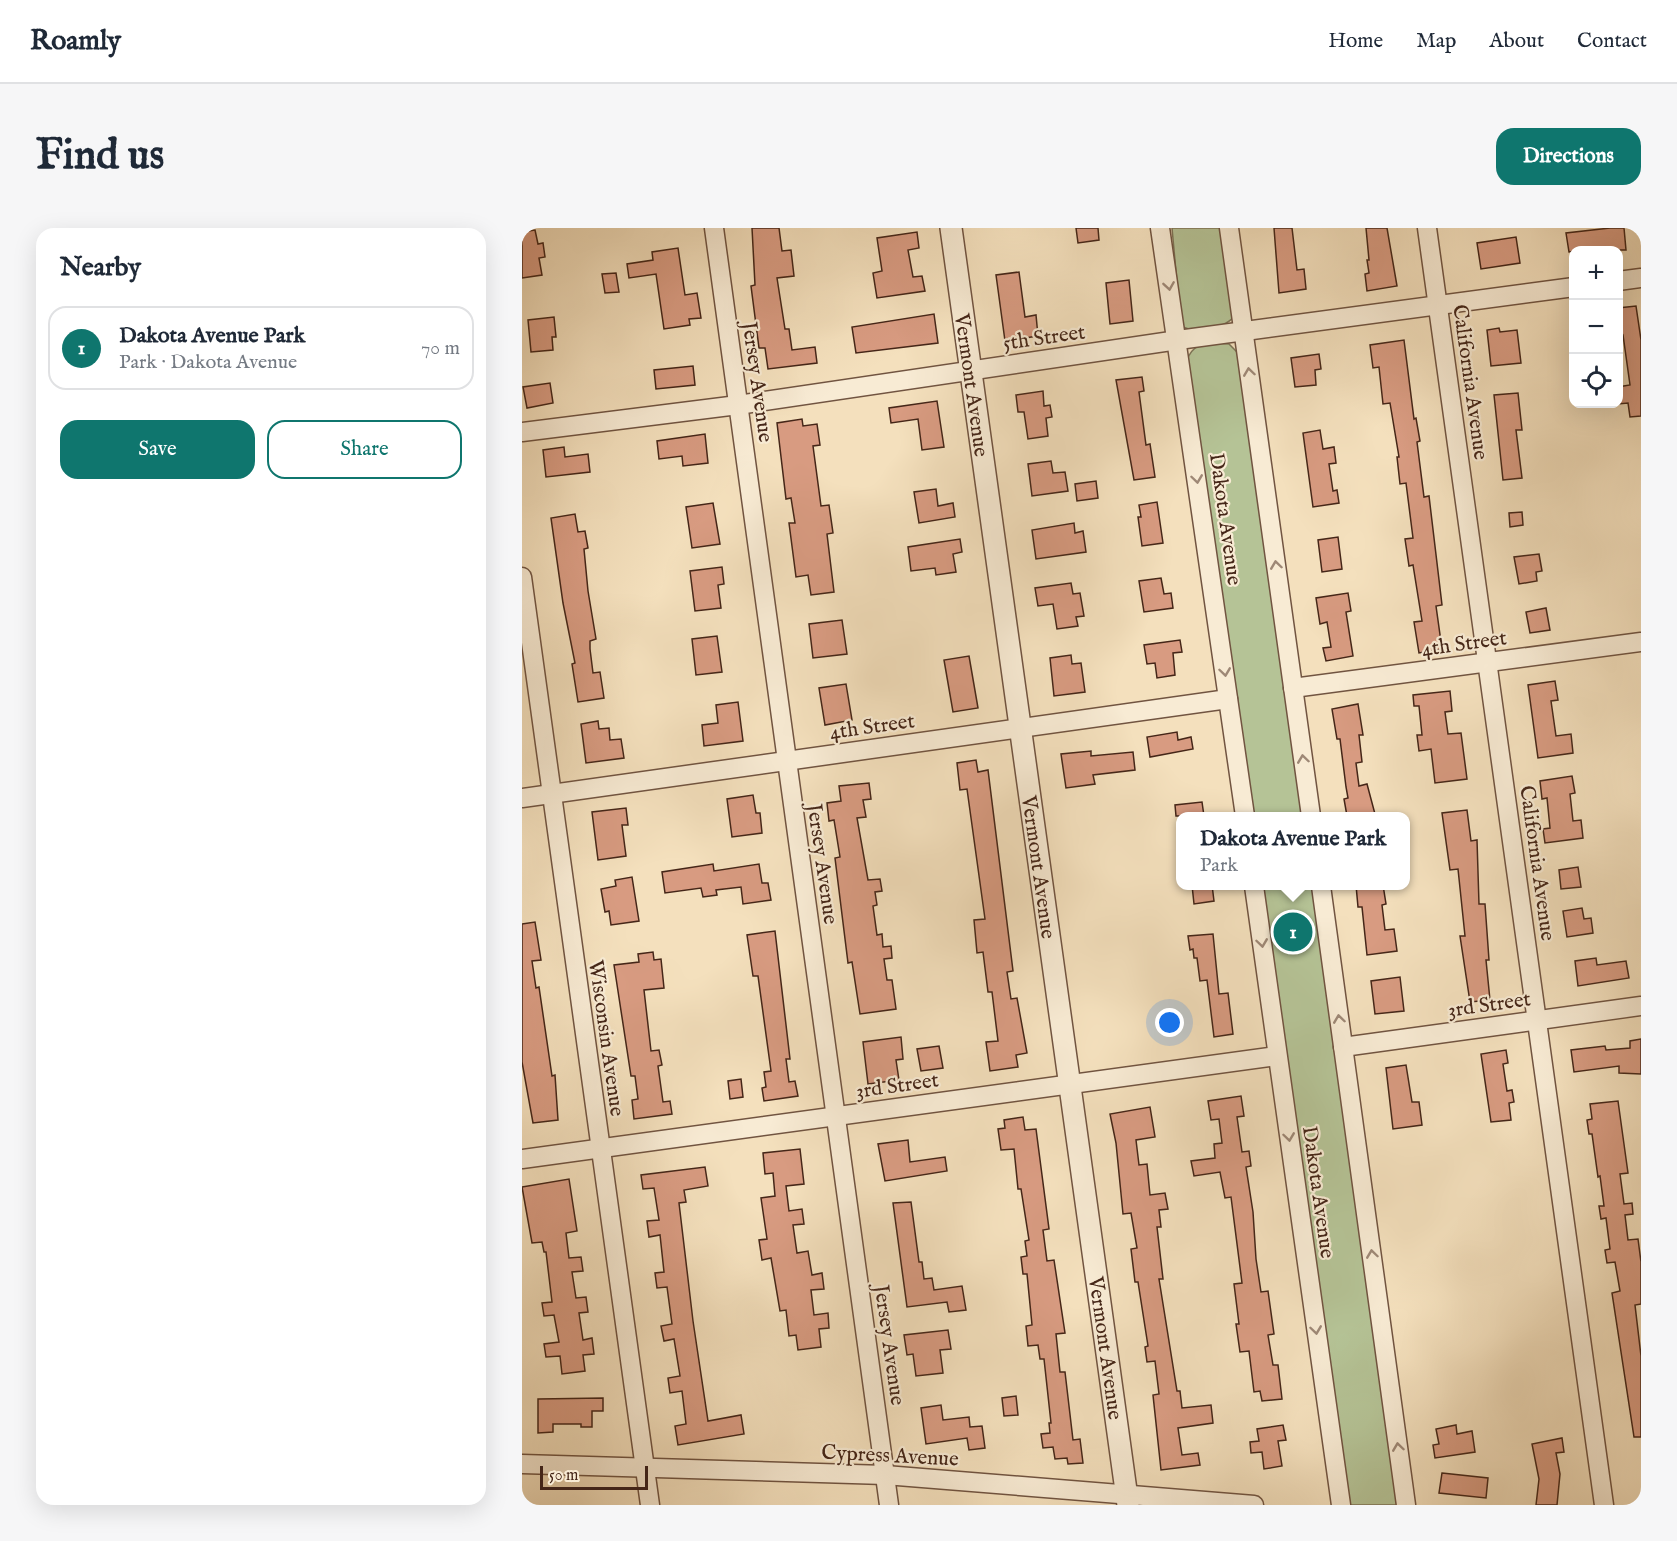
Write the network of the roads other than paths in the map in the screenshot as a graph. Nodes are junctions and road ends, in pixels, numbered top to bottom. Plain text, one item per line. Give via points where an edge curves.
1 (714, 228) edge
2 (951, 228) edge
3 (1160, 228) edge
4 (1229, 228) edge
5 (1426, 228) edge
6 (1641, 278) edge
7 (1623, 280) edge
8 (1569, 288) edge
9 (1437, 306) junction
10 (1243, 333) junction
11 (1178, 340) junction
12 (970, 370) junction
13 (738, 405) junction
14 (522, 432) edge
15 (522, 577) edge
16 (1641, 642) edge
17 (1487, 662) junction
18 (1293, 688) junction
19 (1228, 699) junction
20 (1020, 728) junction
21 (786, 760) junction
22 (551, 794) junction
23 (522, 798) edge
24 (1244, 812) edge
25 (1310, 812) edge
26 (1255, 890) edge
27 (1322, 890) edge
28 (1641, 1006) edge
29 (1537, 1021) junction
30 (1343, 1047) junction
31 (1277, 1056) junction
32 (1070, 1084) junction
33 (835, 1116) junction
34 (600, 1149) junction
35 (522, 1159) edge
36 (522, 1464) edge
37 (644, 1467) junction
38 (885, 1475) junction
39 (1127, 1500) edge
40 (650, 1505) edge
41 (889, 1505) edge
42 (1254, 1505) edge
43 (1341, 1505) edge
44 (1407, 1505) edge
45 (1604, 1505) edge

1 - 13 street, Jersey Avenue
2 - 12 street, Vermont Avenue
3 -> 11 street, Dakota Avenue
4 - 10 street, Dakota Avenue
5 - 9 street, California Avenue
6 - 7 street
8 - 9 street, 5th Street
9 - 10 street, 5th Street
9 - 17 street, California Avenue
10 - 11 street, 5th Street
18 -> 10 street, Dakota Avenue
11 - 12 street, 5th Street
11 -> 19 street, Dakota Avenue
12 - 13 street, 5th Street
12 - 20 street, Vermont Avenue
13 - 14 street, 5th Street
13 - 21 street, Jersey Avenue
15 - 22 street, Wisconsin Avenue
16 - 17 street, 4th Street
17 - 18 street, 4th Street
17 - 29 street, California Avenue
25 -> 18 street, Dakota Avenue
19 - 20 street, 4th Street
19 - 24 street, Dakota Avenue
20 - 21 street, 4th Street
20 - 32 street, Vermont Avenue
21 - 22 street, 4th Street
21 - 33 street, Jersey Avenue
22 - 23 street, 4th Street
22 - 34 street, Wisconsin Avenue
26 -> 31 street, Dakota Avenue
30 -> 27 street, Dakota Avenue
28 - 29 street, 3rd Street
29 - 30 street, 3rd Street
29 - 45 street, California Avenue
44 -> 30 street, Dakota Avenue
31 - 32 street, 3rd Street
31 -> 43 street, Dakota Avenue
32 - 33 street, 3rd Street
32 - 39 street, Vermont Avenue
33 - 34 street, 3rd Street
33 - 38 street, Jersey Avenue
34 - 35 street, 3rd Street
34 - 37 street, Wisconsin Avenue
36 - 37 street, Cypress Avenue
37 - 38 street, Cypress Avenue
37 - 40 street, Wisconsin Avenue
38 - 39 street, Cypress Avenue
38 - 41 street, Jersey Avenue
39 - 42 street, Cypress Avenue

